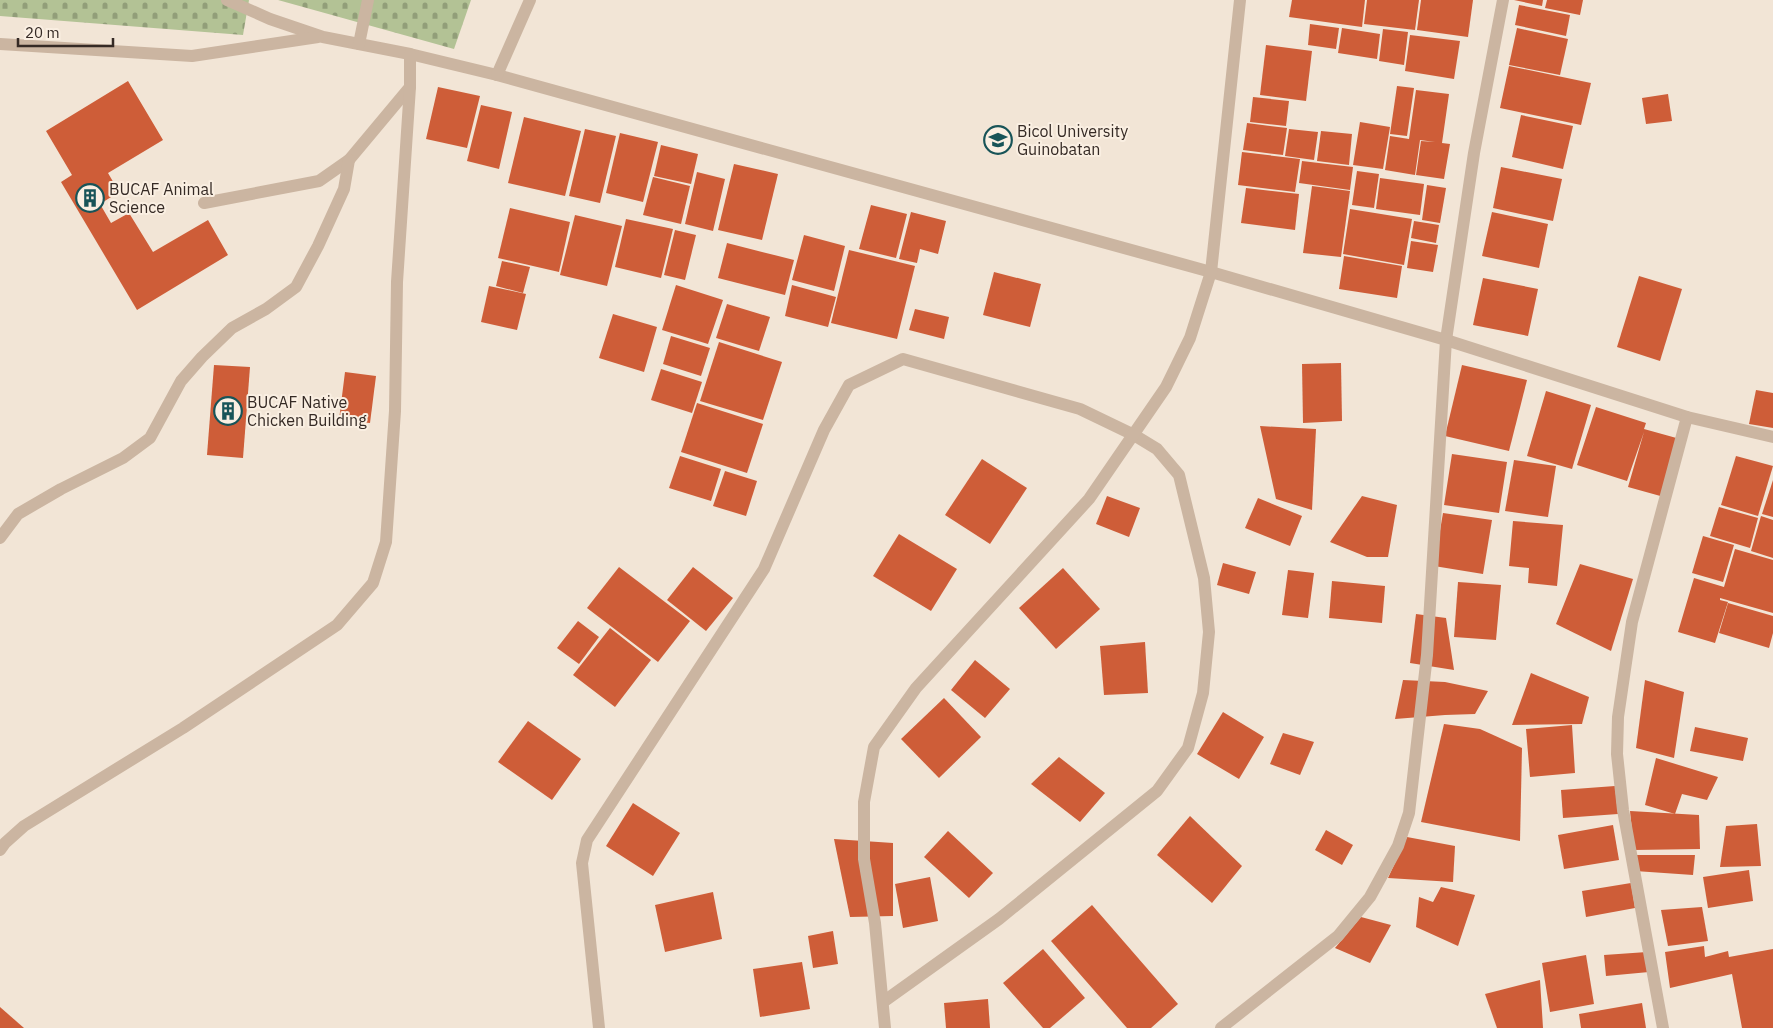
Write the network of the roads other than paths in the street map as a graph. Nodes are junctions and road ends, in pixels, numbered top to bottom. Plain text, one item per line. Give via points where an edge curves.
1 (228, 0) edge
2 (368, 0) edge
3 (530, 0) edge
4 (1240, 0) edge
5 (1504, 0) edge
6 (322, 37) junction
7 (0, 44) edge
8 (359, 44) junction
9 (410, 54) junction
10 (497, 74) junction
11 (410, 87) junction
12 (349, 160) junction
13 (204, 203) dead end
14 (1211, 272) junction
15 (1446, 340) junction
16 (1686, 417) junction
17 (1134, 435) junction
18 (1773, 437) edge
19 (18, 514) junction
20 (0, 519) edge
21 (0, 538) edge
22 (0, 850) edge
23 (883, 1002) junction
24 (599, 1028) edge
25 (885, 1028) edge
26 (1220, 1028) edge
27 (1664, 1028) edge

1 - 6 street
2 - 8 street
3 - 10 street
4 - 14 street
5 - 15 street via 1474,153
6 - 7 street via 192,56
6 - 8 street
8 - 9 street
9 - 10 street
9 - 11 street
10 - 14 street
11 - 12 street
11 - 22 street via 397,282 395,411 387,533 373,583 337,625 183,728 24,826
12 - 13 street via 319,181
12 - 19 street via 344,189 296,287 232,328 202,357 181,381 150,438 123,458
14 - 15 street
14 - 17 street via 1190,338 1166,387
15 - 16 street
15 - 26 street via 1427,655 1409,813 1398,846 1370,897 1338,936
16 - 18 street
16 - 27 street via 1632,622 1618,717 1617,754 1623,810
17 - 23 street via 1089,499 916,688 874,747 864,802 864,859
17 - 23 street via 1157,449 1179,475 1204,578 1209,632 1203,693 1188,748 1157,791 998,918
17 - 24 street via 1080,409 902,359 849,385 824,430 764,569 587,840 582,863
19 - 20 street
19 - 21 street
23 - 25 street

